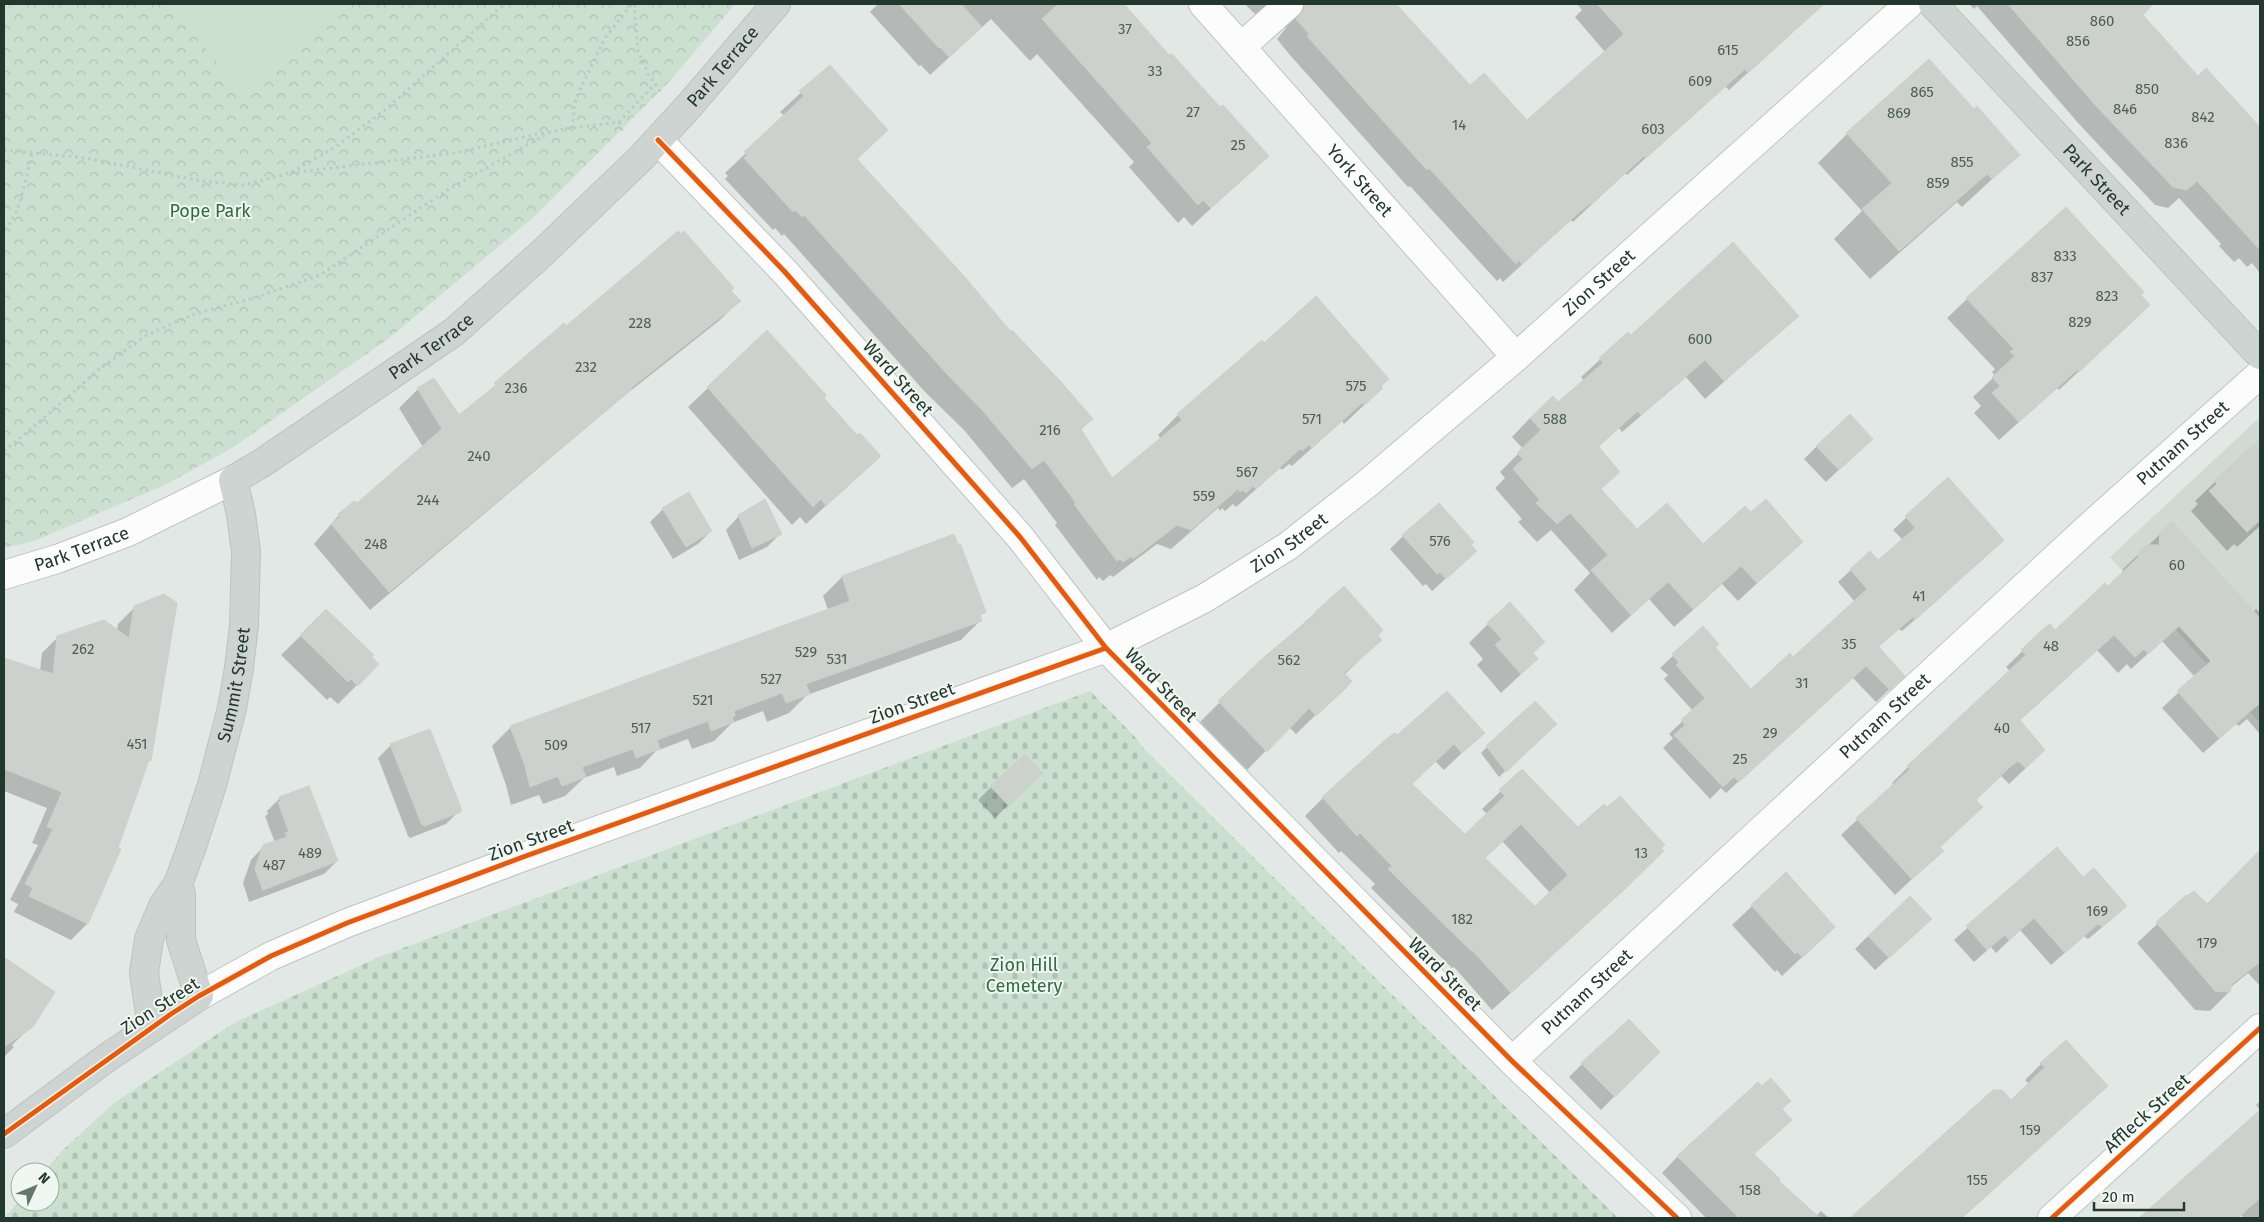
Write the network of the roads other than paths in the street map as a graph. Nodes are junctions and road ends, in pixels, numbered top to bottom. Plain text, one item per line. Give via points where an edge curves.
1 (776, 4) edge
2 (1203, 4) edge
3 (1289, 4) edge
4 (1909, 4) edge
5 (1933, 4) edge
6 (1242, 47) junction
7 (658, 140) junction
8 (2260, 354) edge
9 (1516, 357) junction
10 (2260, 374) edge
11 (233, 480) junction
12 (4, 576) edge
13 (1106, 648) junction
14 (178, 884) junction
15 (199, 996) junction
16 (152, 1028) junction
17 (2260, 1028) edge
18 (1512, 1061) junction
19 (4, 1134) edge
20 (1677, 1218) edge
21 (2052, 1218) edge

1 - 7 main road, Park Terrace
2 - 6 street, York Street
3 - 6 street
4 - 9 street, Zion Street
5 - 8 main road, Park Street
6 - 9 street, York Street
7 - 11 main road, Park Terrace via 539,256 454,332
7 - 13 street, Ward Street via 784,271 1020,537
9 - 13 street, Zion Street via 1368,484 1288,546 1205,598
10 - 18 street, Putnam Street via 2090,526
11 - 12 street, Park Terrace via 128,532
11 - 14 main road, Summit Street via 246,552 239,668 212,785
13 - 15 street, Zion Street via 347,923 270,956
13 - 18 street, Ward Street
14 - 15 main road, Summit Street via 181,940
14 - 16 main road, Summit Street via 163,906 149,939 144,973
15 - 16 main road, Zion Street
16 - 19 main road, Zion Street
17 - 21 street, Affleck Street
18 - 20 street, Ward Street

